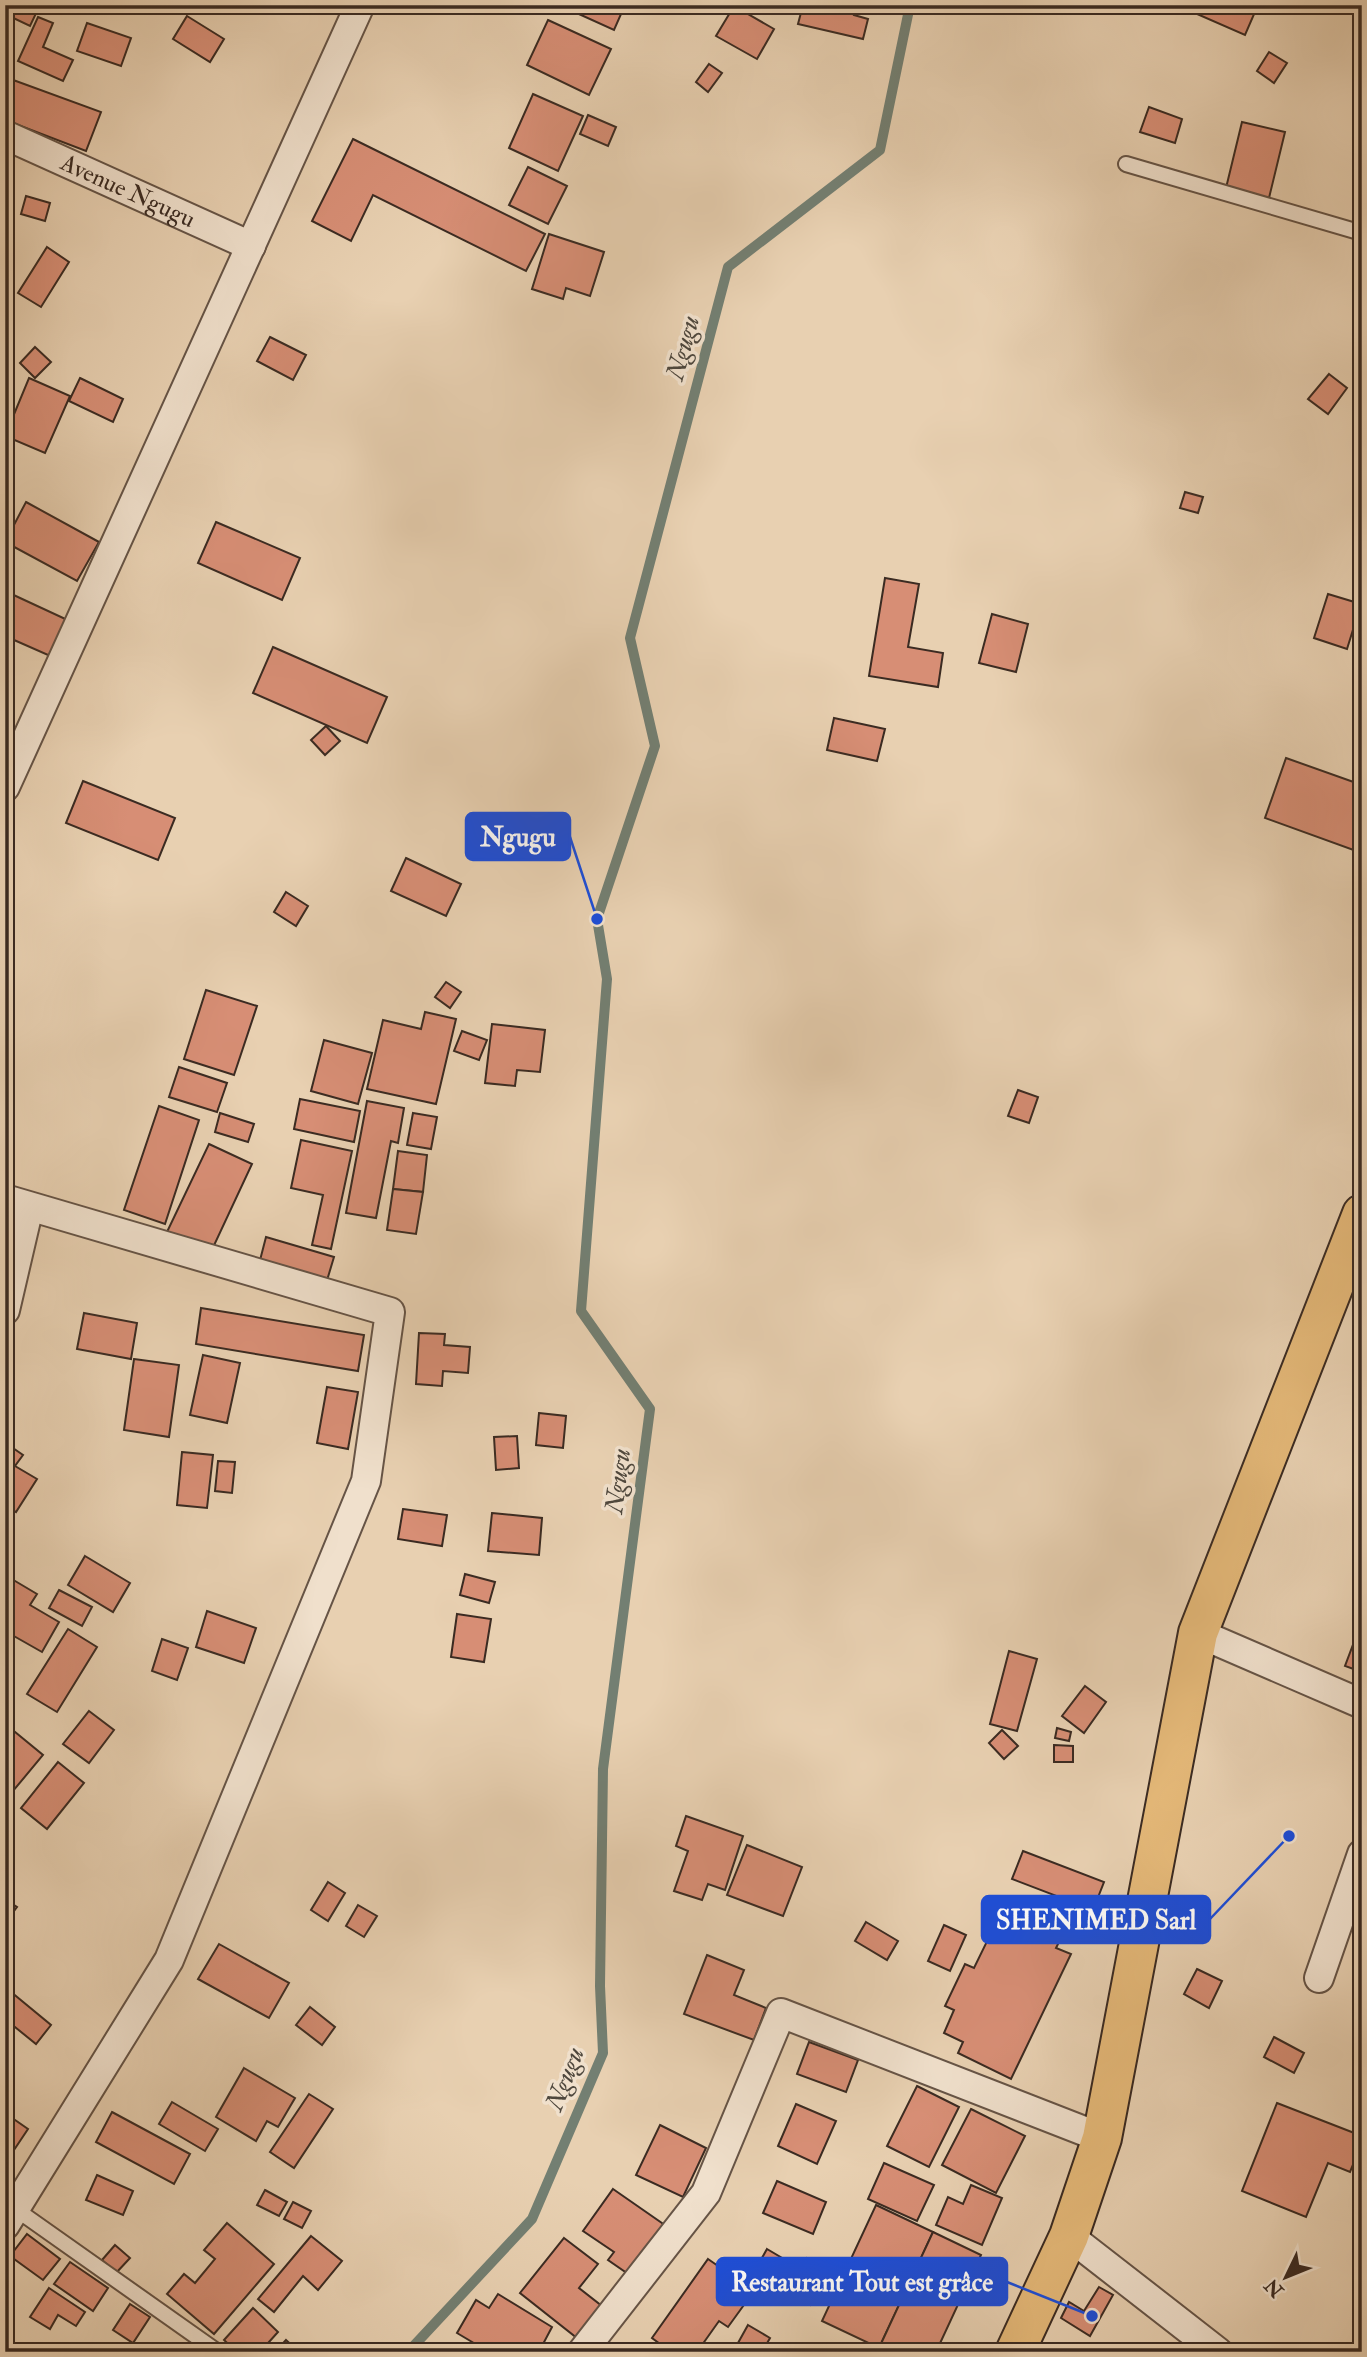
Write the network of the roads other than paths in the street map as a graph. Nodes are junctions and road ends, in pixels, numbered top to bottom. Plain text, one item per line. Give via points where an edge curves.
1 (360, 5) edge
2 (5, 135) edge
3 (1126, 164) dead end
4 (1362, 233) edge
5 (251, 247) junction
6 (5, 787) edge
7 (17, 1203) edge
8 (1362, 1214) edge
9 (5, 1310) edge
10 (1198, 1633) junction
11 (1362, 1704) edge
12 (1362, 1854) edge
13 (1319, 1978) dead end
14 (1102, 2138) junction
15 (11, 2217) edge
16 (1069, 2236) junction
17 (218, 2352) edge
18 (582, 2352) edge
19 (1015, 2352) edge
20 (1218, 2352) edge

1 - 5 street
2 - 5 street, Avenue Ngugu
3 - 4 lane
5 - 6 street
7 - 9 street
7 - 15 street via 390,1312 366,1481 169,1961
8 - 10 main road
10 - 11 street
10 - 14 main road
12 - 13 street
14 - 16 main road
14 - 18 street via 781,2013 706,2193
15 - 17 lane
16 - 19 main road
16 - 20 street

